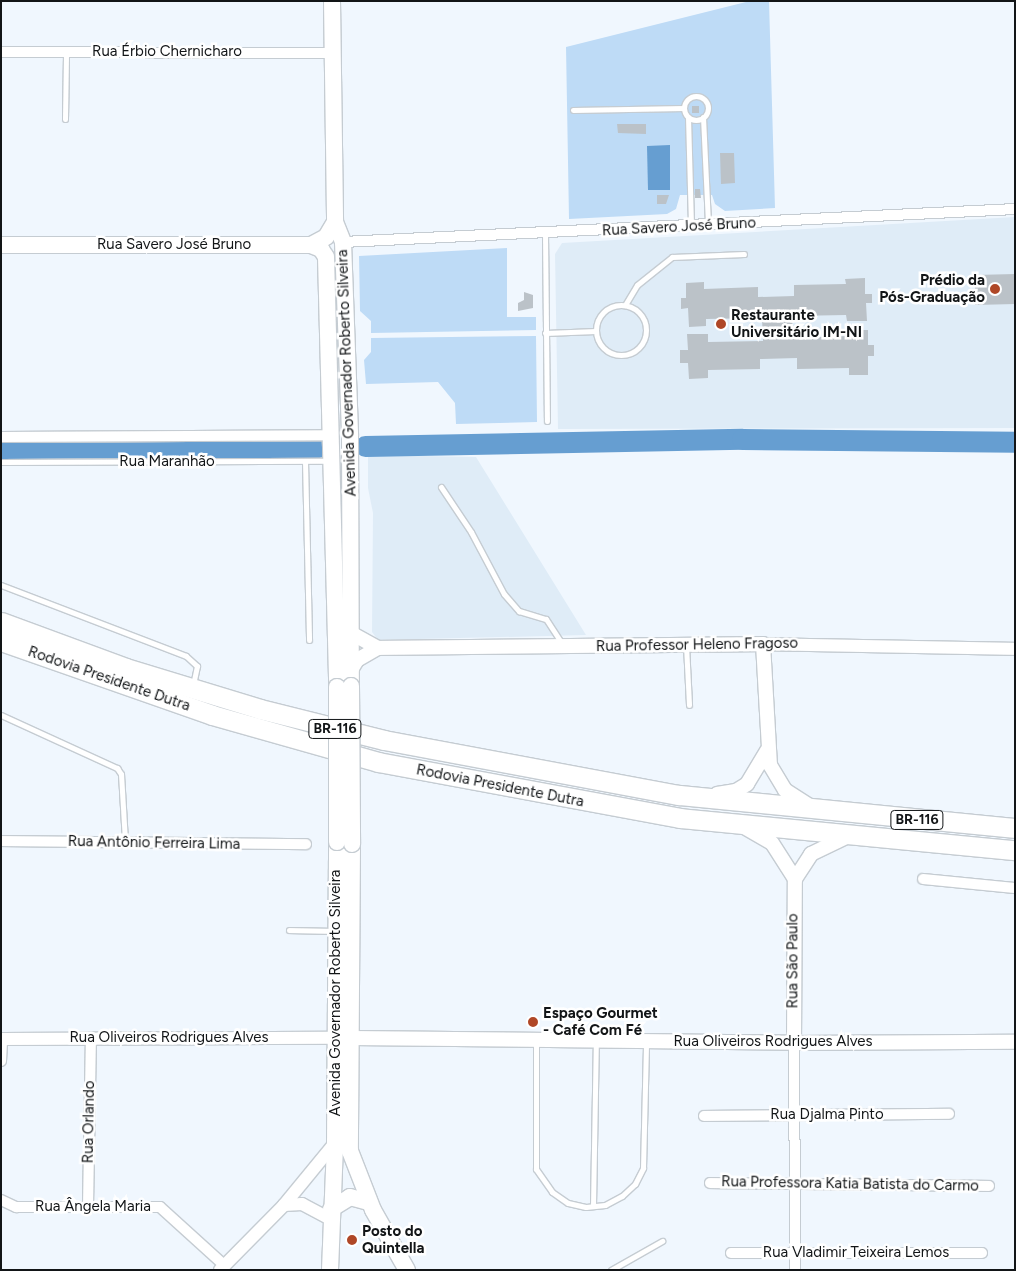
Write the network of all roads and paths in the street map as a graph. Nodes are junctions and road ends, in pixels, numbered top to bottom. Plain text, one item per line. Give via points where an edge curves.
1 (332, 1) edge
2 (1, 52) edge
3 (66, 52) junction
4 (332, 53) junction
5 (684, 108) junction
6 (573, 110) dead end
7 (688, 117) junction
8 (703, 117) junction
9 (65, 119) dead end
10 (1015, 209) edge
11 (335, 222) junction
12 (708, 226) junction
13 (691, 227) junction
14 (545, 234) junction
15 (343, 242) junction
16 (1, 245) edge
17 (311, 245) junction
18 (744, 254) dead end
19 (625, 305) junction
20 (596, 331) junction
21 (545, 333) junction
22 (547, 421) dead end
23 (331, 435) junction
24 (1, 437) edge
25 (306, 461) junction
26 (332, 461) junction
27 (1, 462) edge
28 (441, 487) dead end
29 (1, 585) edge
30 (1, 622) edge
31 (351, 633) junction
32 (309, 640) dead end
33 (1, 642) edge
34 (763, 644) junction
35 (686, 645) junction
36 (378, 648) junction
37 (564, 648) junction
38 (1015, 649) edge
39 (346, 681) junction
40 (192, 688) junction
41 (689, 705) dead end
42 (1, 715) edge
43 (767, 751) junction
44 (679, 795) junction
45 (830, 812) junction
46 (744, 827) junction
47 (1015, 828) edge
48 (848, 836) junction
49 (1, 841) edge
50 (125, 842) junction
51 (345, 843) junction
52 (306, 844) dead end
53 (1015, 850) edge
54 (795, 879) junction
55 (923, 879) dead end
56 (1015, 888) edge
57 (289, 930) dead end
58 (337, 931) junction
59 (91, 1038) junction
60 (344, 1038) junction
61 (2, 1039) edge
62 (536, 1039) junction
63 (596, 1040) junction
64 (646, 1041) junction
65 (1015, 1042) edge
66 (794, 1043) junction
67 (1, 1061) edge
68 (949, 1114) dead end
69 (704, 1116) dead end
70 (794, 1116) junction
71 (342, 1143) junction
72 (341, 1167) junction
73 (710, 1183) dead end
74 (795, 1184) junction
75 (989, 1186) dead end
76 (1, 1200) edge
77 (370, 1202) junction
78 (284, 1205) junction
79 (88, 1206) junction
80 (593, 1206) junction
81 (331, 1214) junction
82 (662, 1241) dead end
83 (982, 1252) dead end
84 (795, 1253) junction
85 (731, 1254) dead end
86 (222, 1267) edge
87 (330, 1270) edge
88 (407, 1270) edge
89 (611, 1270) edge
90 (795, 1270) edge

1 - 4 main road, Avenida Governador Roberto Silveira
2 - 3 street, Rua Érbio Chernicharo
3 - 4 street, Rua Érbio Chernicharo
3 - 9 lane
4 - 11 main road, Avenida Governador Roberto Silveira
5 - 6 lane
5 - 7 lane
5 - 8 lane via 690,98 701,98 707,108
7 - 8 lane via 694,120
7 - 13 lane
8 - 12 lane
10 - 12 street, Rua Savero José Bruno
11 - 15 main road, Avenida Governador Roberto Silveira
11 - 17 main road via 326,237
12 - 13 street, Rua Savero José Bruno
13 - 14 street, Rua Savero José Bruno
14 - 15 street, Rua Savero José Bruno
14 - 21 lane
15 - 31 main road, Avenida Governador Roberto Silveira via 350,436
16 - 17 main road, Rua Savero José Bruno
17 - 23 main road, Avenida Governador Roberto Silveira via 321,249 326,257
18 - 19 lane via 672,257 637,286
19 - 20 lane via 616,305 602,312
19 - 20 lane via 633,307 644,319 646,336 637,350 613,354 600,343
20 - 21 lane
21 - 22 lane
23 - 24 street, Rua Maranhão
23 - 26 main road, Avenida Governador Roberto Silveira
25 - 26 lane, Rua Maranhão
25 - 27 lane, Rua Maranhão
25 - 32 lane
26 - 39 main road, Avenida Governador Roberto Silveira
28 - 37 lane via 472,532 504,594 519,611 546,619
29 - 40 lane via 186,656 197,666
30 - 40 highway, Rodovia Presidente Dutra / BR-116 via 126,668
31 - 36 main road, Rua Professor Heleno Fragoso
31 - 39 main road, Avenida Governador Roberto Silveira
33 - 46 highway, Rodovia Presidente Dutra / BR-116 via 212,715 344,753 627,811
34 - 35 main road, Rua Professor Heleno Fragoso
34 - 38 street, Rua Professor Heleno Fragoso
34 - 43 main road
35 - 37 main road, Rua Professor Heleno Fragoso
35 - 41 lane
36 - 37 main road, Rua Professor Heleno Fragoso
36 - 39 main road via 357,660
39 - 51 main road, bridge
40 - 44 highway, Rodovia Presidente Dutra / BR-116 via 303,721 384,740
42 - 50 lane via 117,768 121,774
43 - 44 main road via 756,774 742,788 725,794
43 - 45 main road via 773,771 785,790 803,803
44 - 45 highway, Rodovia Presidente Dutra / BR-116
45 - 47 highway, Rodovia Presidente Dutra / BR-116
46 - 48 highway, Rodovia Presidente Dutra / BR-116
46 - 54 main road via 772,843
48 - 53 highway, Rodovia Presidente Dutra / BR-116
48 - 54 main road via 811,854
49 - 50 street, Rua Antônio Ferreira Lima
50 - 52 street, Rua Antônio Ferreira Lima
51 - 58 main road, Avenida Governador Roberto Silveira
51 - 60 main road, Avenida Governador Roberto Silveira
54 - 66 main road, Rua São Paulo
55 - 56 street
57 - 58 lane
58 - 60 main road, Avenida Governador Roberto Silveira
59 - 60 street, Rua Oliveiros Rodrigues Alves
59 - 61 street, Rua Oliveiros Rodrigues Alves
59 - 79 street, Rua Orlando
60 - 62 main road, Rua Oliveiros Rodrigues Alves
60 - 71 main road, Avenida Governador Roberto Silveira
61 - 67 street
62 - 63 main road, Rua Oliveiros Rodrigues Alves
62 - 80 lane via 536,1169 545,1185 560,1198 576,1205
63 - 64 main road, Rua Oliveiros Rodrigues Alves
63 - 80 lane
64 - 66 main road, Rua Oliveiros Rodrigues Alves
64 - 80 lane via 642,1168 635,1184 622,1196
65 - 66 main road, Rua Oliveiros Rodrigues Alves
66 - 70 street
68 - 70 street, Rua Djalma Pinto
69 - 70 street, Rua Djalma Pinto
70 - 74 street
71 - 72 main road
71 - 72 main road
72 - 77 main road
72 - 78 street
72 - 81 main road
73 - 74 street, Rua Professora Katia Batista do Carmo
74 - 75 street, Rua Professora Katia Batista do Carmo
74 - 84 street
76 - 79 street, Rua Ângela Maria via 16,1207
77 - 81 main road via 350,1197
77 - 88 main road
78 - 81 street via 302,1204
78 - 86 street
79 - 86 street, Rua Ângela Maria via 160,1207
81 - 87 main road
82 - 89 lane
83 - 84 street, Rua Vladimir Teixeira Lemos
84 - 85 street, Rua Vladimir Teixeira Lemos
84 - 90 street

